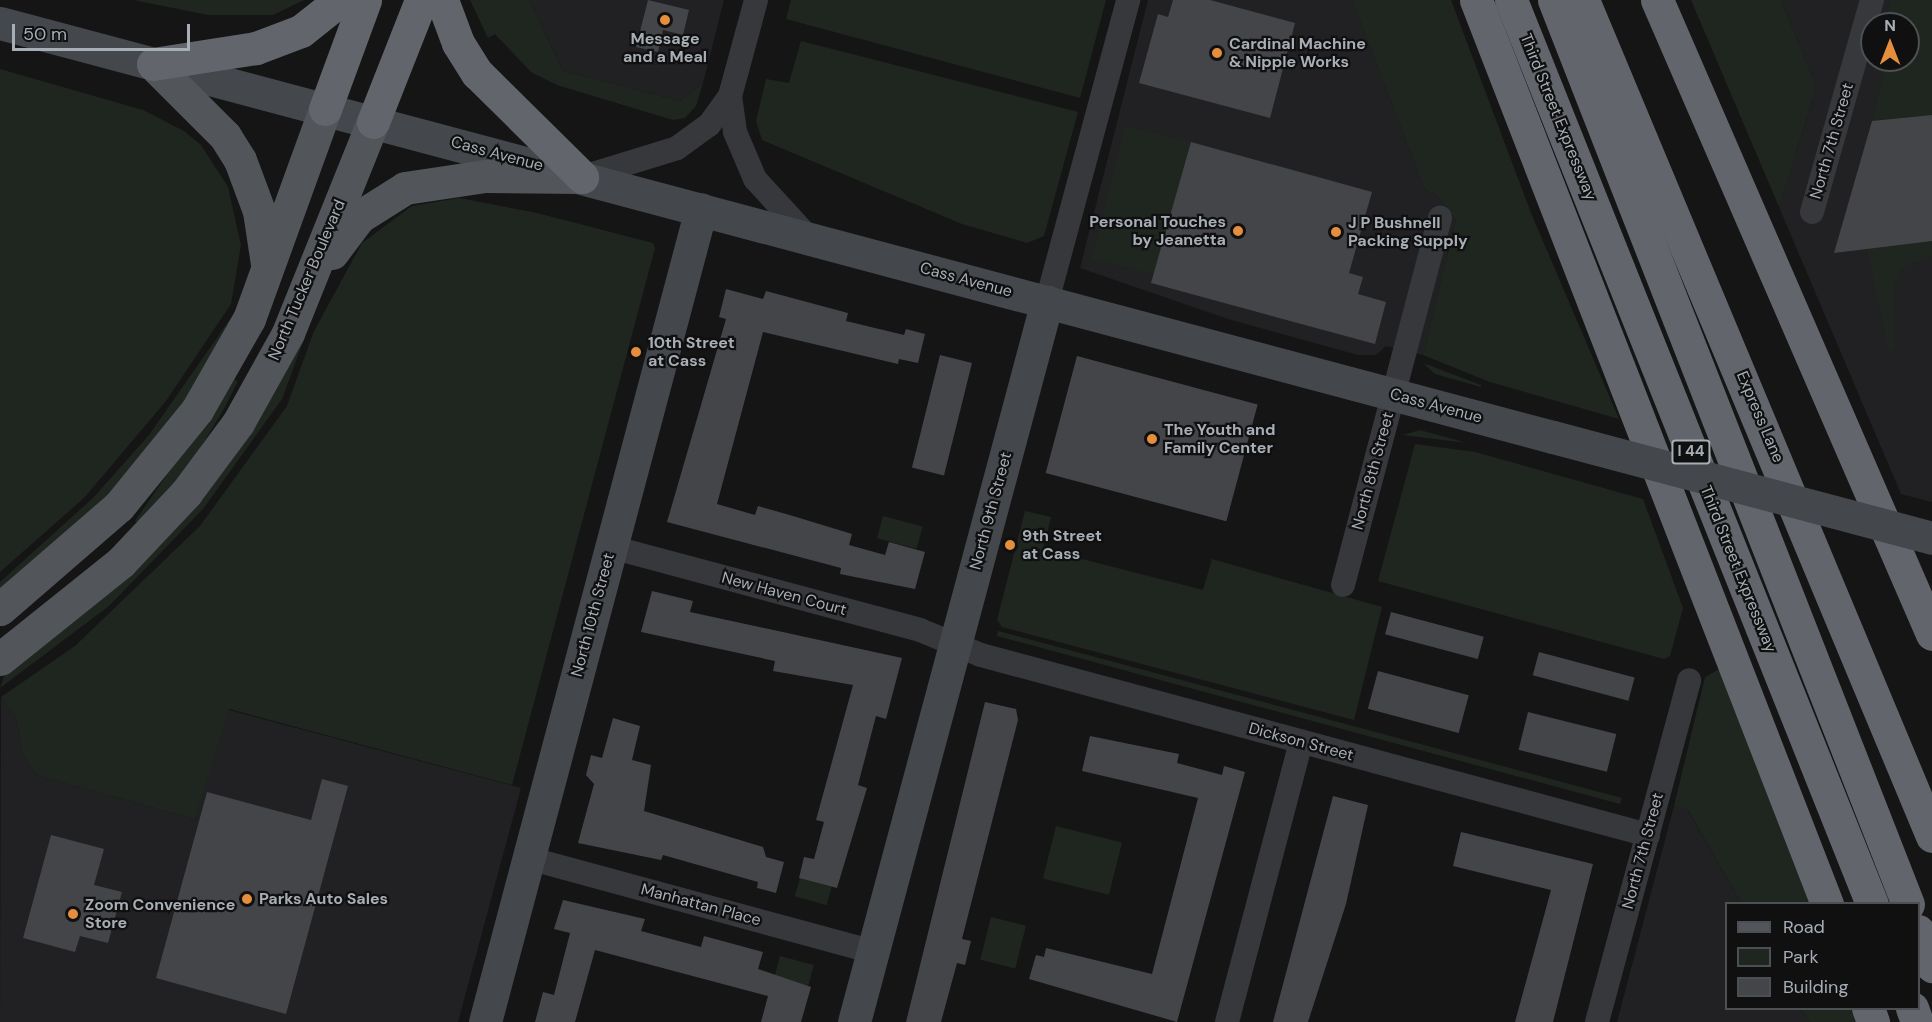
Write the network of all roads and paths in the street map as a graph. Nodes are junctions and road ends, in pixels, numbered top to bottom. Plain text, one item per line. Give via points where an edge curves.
1 (340, 0) edge
2 (366, 0) edge
3 (421, 0) edge
4 (442, 0) edge
5 (756, 0) edge
6 (1128, 0) edge
7 (1476, 0) edge
8 (1511, 0) edge
9 (1554, 0) edge
10 (1583, 0) edge
11 (1657, 0) edge
12 (1872, 0) edge
13 (0, 23) edge
14 (153, 64) junction
15 (730, 96) junction
16 (325, 109) junction
17 (373, 122) junction
18 (582, 177) junction
19 (701, 209) junction
20 (1812, 212) dead end
21 (1440, 218) dead end
22 (809, 238) junction
23 (268, 271) junction
24 (306, 291) junction
25 (1047, 301) junction
26 (1394, 394) junction
27 (1932, 538) edge
28 (611, 547) junction
29 (1343, 585) dead end
30 (0, 609) edge
31 (1932, 634) edge
32 (956, 644) junction
33 (0, 659) edge
34 (1689, 680) dead end
35 (1301, 742) junction
36 (1648, 835) junction
37 (1932, 836) edge
38 (528, 858) junction
39 (1827, 902) edge
40 (1872, 902) edge
41 (1908, 902) edge
42 (1920, 936) edge
43 (873, 951) junction
44 (1932, 966) edge
45 (485, 1022) edge
46 (854, 1022) edge
47 (1227, 1022) edge
48 (1597, 1022) edge

1 - 14 highway via 301,31 256,48
2 - 16 highway
3 - 17 highway
4 - 18 highway via 458,43 477,73
5 - 15 street
6 - 25 street, North 9th Street
7 - 39 highway
8 - 40 highway, Third Street Expressway / I 44
9 - 41 highway
10 - 37 highway, Express Lane
11 - 31 highway
12 - 20 street, North 7th Street
13 - 14 main road, Cass Avenue
14 - 16 main road, Cass Avenue
14 - 23 main road via 225,136 240,160 259,211
15 - 18 street via 709,125 677,148
15 - 22 street via 735,132 755,179
16 - 17 main road, Cass Avenue
16 - 23 main road
17 - 18 main road, Cass Avenue
17 - 24 main road, North Tucker Boulevard
18 - 19 main road, Cass Avenue
18 - 24 main road via 485,176 405,188 359,217
19 - 22 main road, Cass Avenue
19 - 28 main road, North 10th Street
21 - 26 street, North 8th Street
22 - 25 main road, Cass Avenue
23 - 30 main road via 239,341 167,452 72,552
24 - 33 main road, North Tucker Boulevard via 267,375 186,493 92,590
25 - 26 main road, Cass Avenue
25 - 32 main road, North 9th Street
26 - 27 main road, Cass Avenue, bridge
26 - 29 street, North 8th Street
28 - 32 street, New Haven Court via 920,630
28 - 38 main road, North 10th Street
32 - 35 street, Dickson Street
32 - 43 main road, North 9th Street
34 - 36 street, North 7th Street
35 - 36 street, Dickson Street
35 - 47 street
36 - 48 street, North 7th Street
38 - 43 street, Manhattan Place
38 - 45 main road, North 10th Street
42 - 44 highway
43 - 46 main road, North 9th Street

